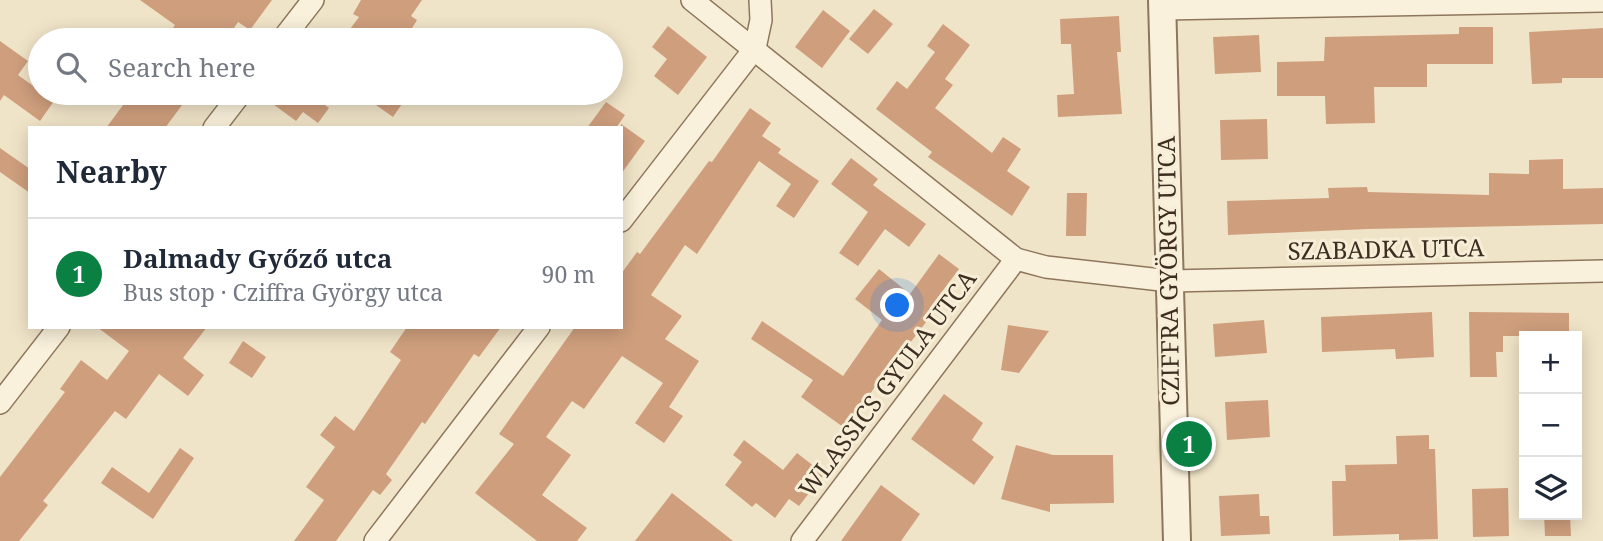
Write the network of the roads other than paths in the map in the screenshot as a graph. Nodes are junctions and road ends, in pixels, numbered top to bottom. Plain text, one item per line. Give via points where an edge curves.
1 (313, 0) edge
2 (692, 0) edge
3 (760, 0) edge
4 (1469, 1) edge
5 (1603, 1) edge
6 (1163, 5) edge
7 (291, 28) edge
8 (755, 48) junction
9 (232, 105) edge
10 (216, 126) edge
11 (623, 218) edge
12 (1016, 259) junction
13 (1603, 271) edge
14 (1170, 281) junction
15 (57, 329) edge
16 (537, 329) edge
17 (0, 403) edge
18 (375, 541) edge
19 (802, 541) edge
20 (1177, 541) edge

1 - 7 street
2 - 8 street
3 - 8 street
4 - 5 street
4 - 6 street
6 - 14 street, CZIFFRA GYÖRGY UTCA
8 - 11 street
8 - 12 street
9 - 10 street
12 - 14 street, SZABADKA UTCA via 1046,267
12 - 19 street, WLASSICS GYULA UTCA
13 - 14 street, SZABADKA UTCA
14 - 20 street, CZIFFRA GYÖRGY UTCA
15 - 17 street
16 - 18 street

